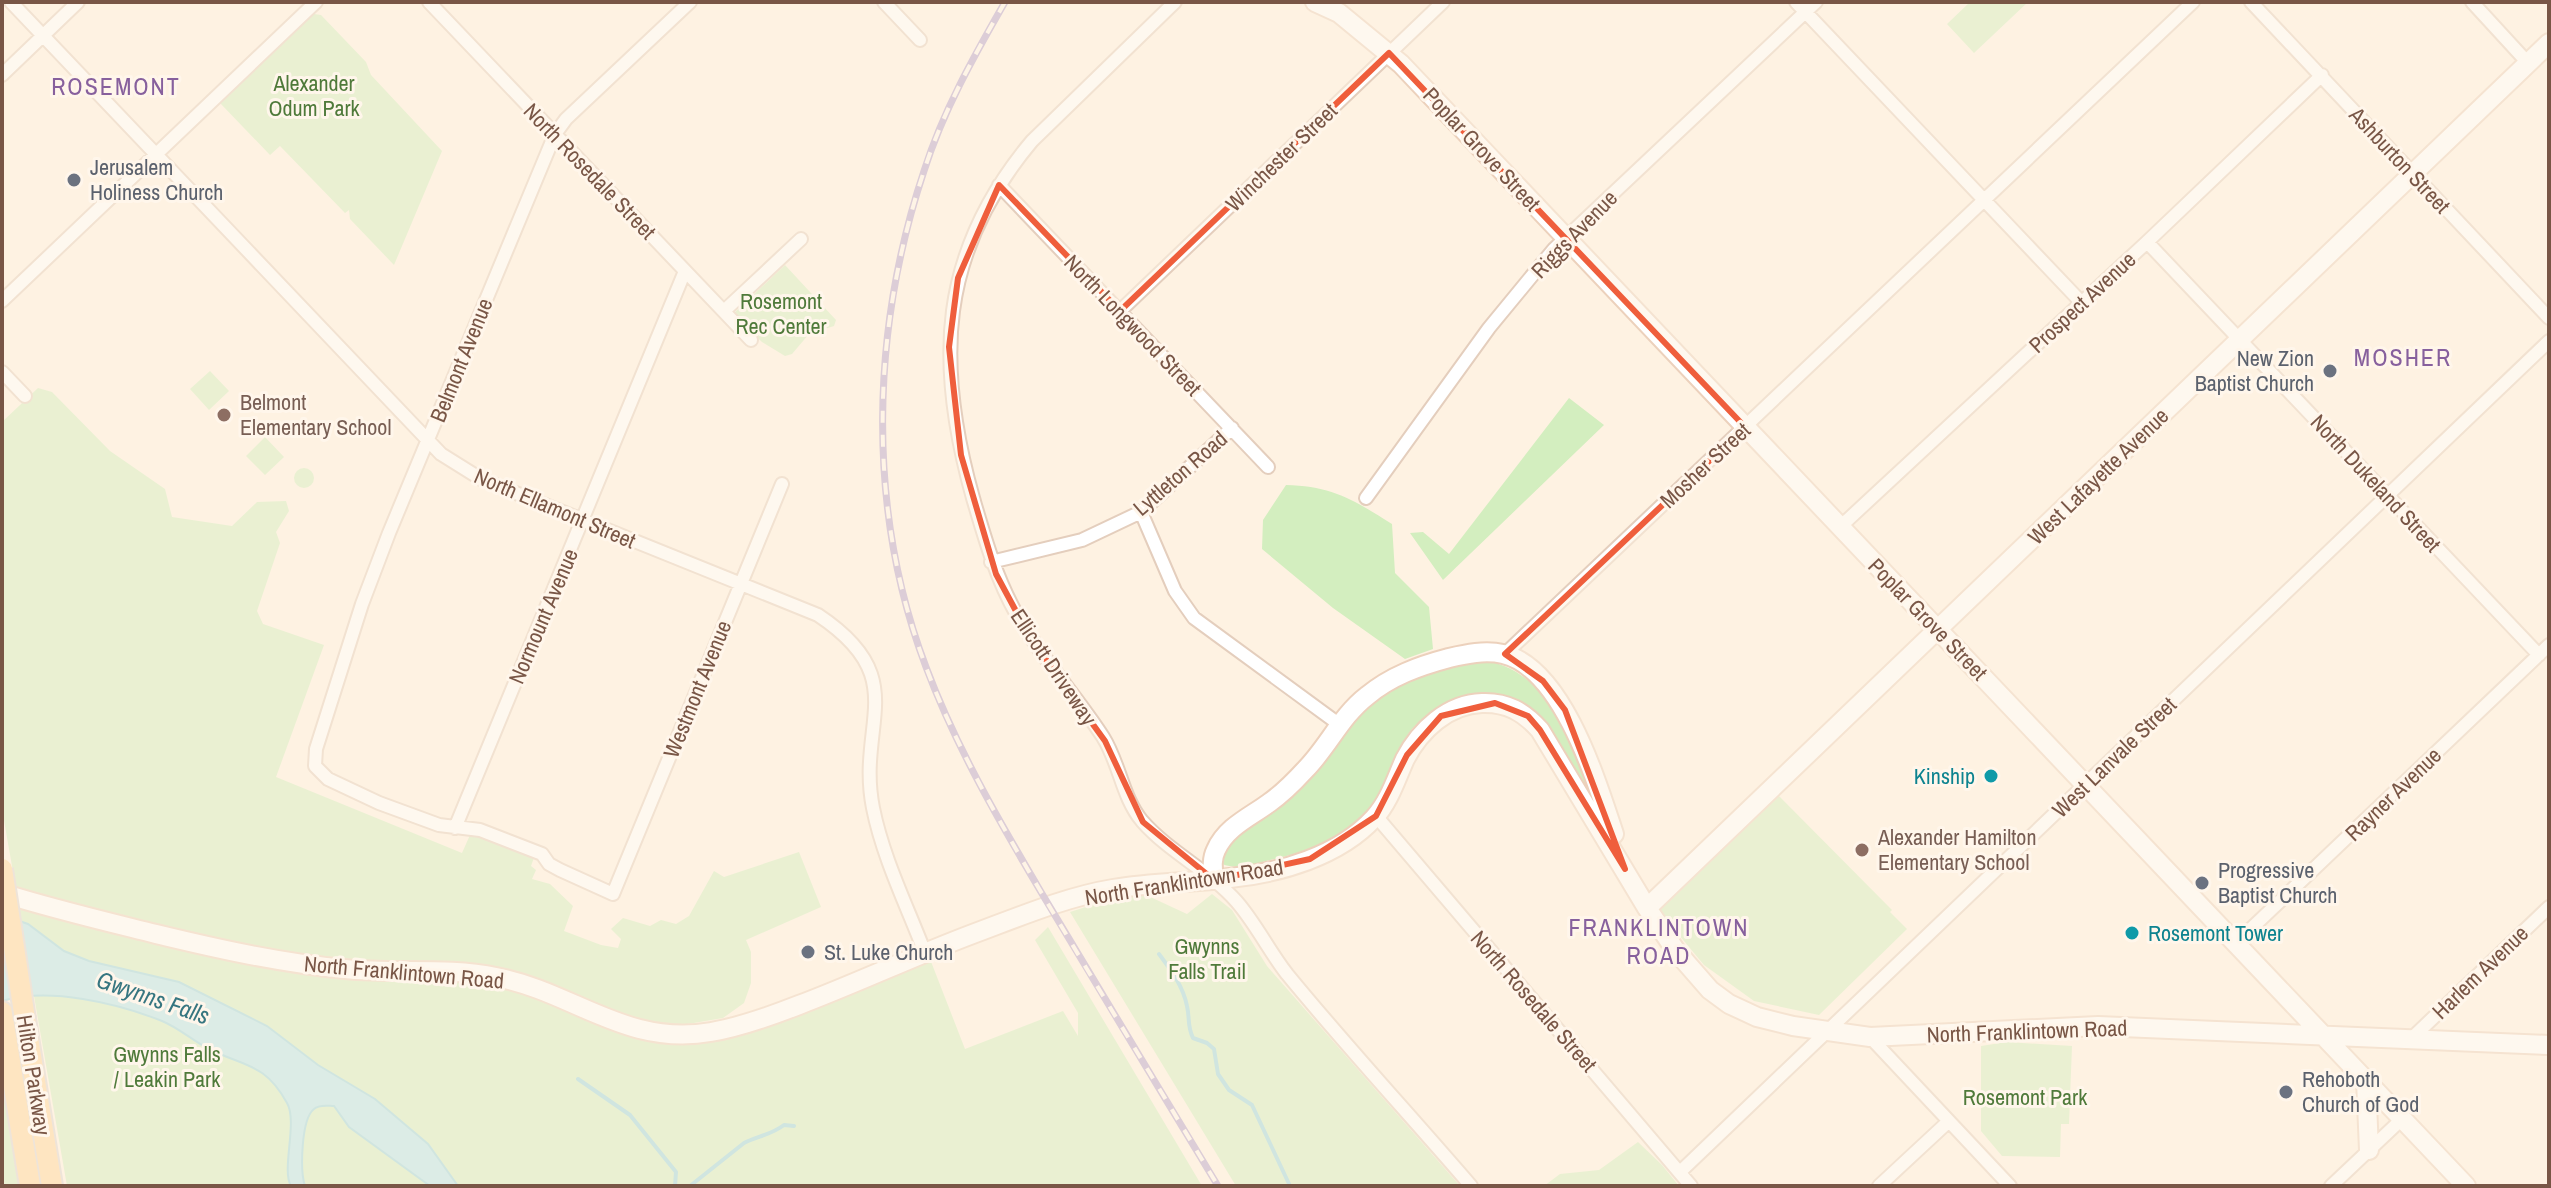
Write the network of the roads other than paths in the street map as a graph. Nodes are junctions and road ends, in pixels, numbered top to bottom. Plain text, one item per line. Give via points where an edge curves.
1 (11, 2) edge
2 (78, 2) edge
3 (316, 2) edge
4 (429, 2) edge
5 (690, 2) edge
6 (884, 2) edge
7 (1175, 2) edge
8 (1315, 2) edge
9 (1443, 2) edge
10 (1816, 2) edge
11 (2193, 2) edge
12 (2251, 2) edge
13 (2472, 2) edge
14 (1336, 7) edge
15 (1801, 7) edge
16 (42, 36) junction
17 (920, 40) dead end
18 (2549, 43) edge
19 (1389, 53) junction
20 (2528, 63) junction
21 (2, 75) edge
22 (2322, 75) junction
23 (555, 134) junction
24 (157, 153) junction
25 (2413, 174) junction
26 (999, 185) junction
27 (1985, 200) junction
28 (1566, 238) junction
29 (801, 239) dead end
30 (2147, 242) junction
31 (685, 271) junction
32 (2, 301) edge
33 (2081, 302) junction
34 (724, 311) junction
35 (1120, 311) junction
36 (2549, 318) edge
37 (751, 340) dead end
38 (2240, 340) junction
39 (2549, 341) edge
40 (2, 372) edge
41 (25, 396) dead end
42 (1745, 427) junction
43 (1232, 428) junction
44 (428, 441) junction
45 (1268, 467) dead end
46 (782, 484) dead end
47 (2387, 496) junction
48 (1366, 498) dead end
49 (1141, 512) junction
50 (582, 521) junction
51 (1840, 527) junction
52 (991, 562) junction
53 (740, 584) junction
54 (1938, 629) junction
55 (2549, 645) edge
56 (1505, 654) junction
57 (2539, 655) junction
58 (1340, 725) junction
59 (2085, 785) junction
60 (1376, 816) junction
61 (455, 828) junction
62 (2, 869) edge
63 (1625, 869) junction
64 (1214, 880) junction
65 (2, 893) edge
66 (2549, 907) edge
67 (1647, 908) junction
68 (2236, 943) junction
69 (925, 953) junction
70 (3, 1018) edge
71 (1826, 1032) junction
72 (2322, 1034) junction
73 (1870, 1037) junction
74 (2412, 1038) junction
75 (2549, 1045) edge
76 (2366, 1080) junction
77 (2402, 1119) junction
78 (1949, 1121) junction
79 (2369, 1150) junction
80 (1680, 1172) junction
81 (30, 1186) edge
82 (52, 1186) edge
83 (1471, 1186) edge
84 (1691, 1186) edge
85 (1879, 1186) edge
86 (2010, 1186) edge
87 (2331, 1186) edge
88 (2466, 1186) edge

1 - 16 street, North Ellamont Street
2 - 16 street
3 - 24 street
4 - 23 street, North Rosedale Street
5 - 23 street, Belmont Avenue
6 - 17 street
7 - 26 street, Ellicott Driveway via 1032,141
8 - 14 street, Poplar Grove Street
9 - 19 street, Winchester Street
10 - 15 street, Riggs Avenue
11 - 27 street, Mosher Street
12 - 22 street, Ashburton Street
13 - 20 street
14 - 19 street, Poplar Grove Street
15 - 27 street
15 - 28 street, Riggs Avenue
16 - 21 street
16 - 24 street, North Ellamont Street
18 - 20 street, West Lafayette Avenue
19 - 28 street, Poplar Grove Street
19 - 35 street, Winchester Street
20 - 25 street, West Lafayette Avenue
22 - 25 street, Ashburton Street
22 - 30 street, Prospect Avenue
23 - 31 street, North Rosedale Street
23 - 44 street, Belmont Avenue
24 - 32 street
24 - 44 street, North Ellamont Street
25 - 36 street, Ashburton Street
25 - 38 street, West Lafayette Avenue
26 - 35 street, North Longwood Street
26 - 52 street, Ellicott Driveway via 958,278 949,347 961,455
27 - 33 street
27 - 42 street, Mosher Street
28 - 42 street, Poplar Grove Street
28 - 48 street, Riggs Avenue via 1489,328
29 - 34 street
30 - 33 street, Prospect Avenue
30 - 38 street, North Dukeland Street
31 - 34 street, North Rosedale Street
31 - 50 street, Normount Avenue
33 - 51 street, Prospect Avenue
34 - 37 street, North Rosedale Street
35 - 43 street, North Longwood Street
38 - 47 street, North Dukeland Street
38 - 54 street, West Lafayette Avenue
39 - 47 street, West Lanvale Street
40 - 41 street
42 - 51 street, Poplar Grove Street
42 - 56 street, Mosher Street
43 - 45 street, North Longwood Street
43 - 49 street, Lyttleton Road
44 - 50 street, North Ellamont Street via 481,479
44 - 61 street, Belmont Avenue via 362,604 315,766 328,779 379,803
46 - 53 street, Westmont Avenue
47 - 57 street, North Dukeland Street
47 - 59 street, West Lanvale Street
49 - 52 street, Lyttleton Road via 1082,540
49 - 58 street via 1175,591 1194,618
50 - 53 street, North Ellamont Street
50 - 61 street, Normount Avenue
51 - 54 street, Poplar Grove Street
52 - 64 street, Ellicott Driveway via 1031,639 1105,741 1132,808 1157,836
53 - 61 street, Westmont Avenue via 613,894 549,864 542,854 480,830
53 - 69 street, North Ellamont Street via 818,615 848,638 868,666 876,703 872,803
54 - 59 street, Poplar Grove Street
54 - 67 street, West Lafayette Avenue
55 - 57 street, Rayner Avenue
56 - 58 street via 1470,653 1403,672 1368,695
56 - 63 street, North Franklintown Road via 1543,681 1565,710
57 - 68 street, Rayner Avenue
58 - 64 street via 1281,794 1231,829 1215,851
59 - 68 street, Poplar Grove Street
59 - 71 street, West Lanvale Street
60 - 63 street, North Franklintown Road via 1407,755 1429,727 1459,707 1495,703 1513,707 1540,730
60 - 64 street, North Franklintown Road via 1349,839 1310,859
60 - 80 street, North Rosedale Street
62 - 82 main road, Hilton Parkway, bridge
63 - 67 street, North Franklintown Road
64 - 69 street, North Franklintown Road via 1108,889
64 - 83 street, Ellicott Driveway via 1237,902 1297,986
65 - 69 street, North Franklintown Road via 195,943 299,963 497,977 646,1032 671,1036 715,1032 768,1016
66 - 74 street, Harlem Avenue
67 - 71 street, North Franklintown Road via 1693,973 1729,1004 1757,1017
68 - 72 street, Poplar Grove Street
70 - 81 main road, Hilton Parkway
71 - 73 street, North Franklintown Road
71 - 80 street, West Lanvale Street
72 - 73 street, North Franklintown Road via 2064,1026
72 - 74 street, North Franklintown Road
72 - 76 street, Poplar Grove Street
73 - 78 street
74 - 75 street, North Franklintown Road
76 - 77 street, Poplar Grove Street
76 - 79 street
77 - 79 street
77 - 88 street, Poplar Grove Street
78 - 85 street
78 - 86 street
79 - 87 street
80 - 84 street, North Rosedale Street

